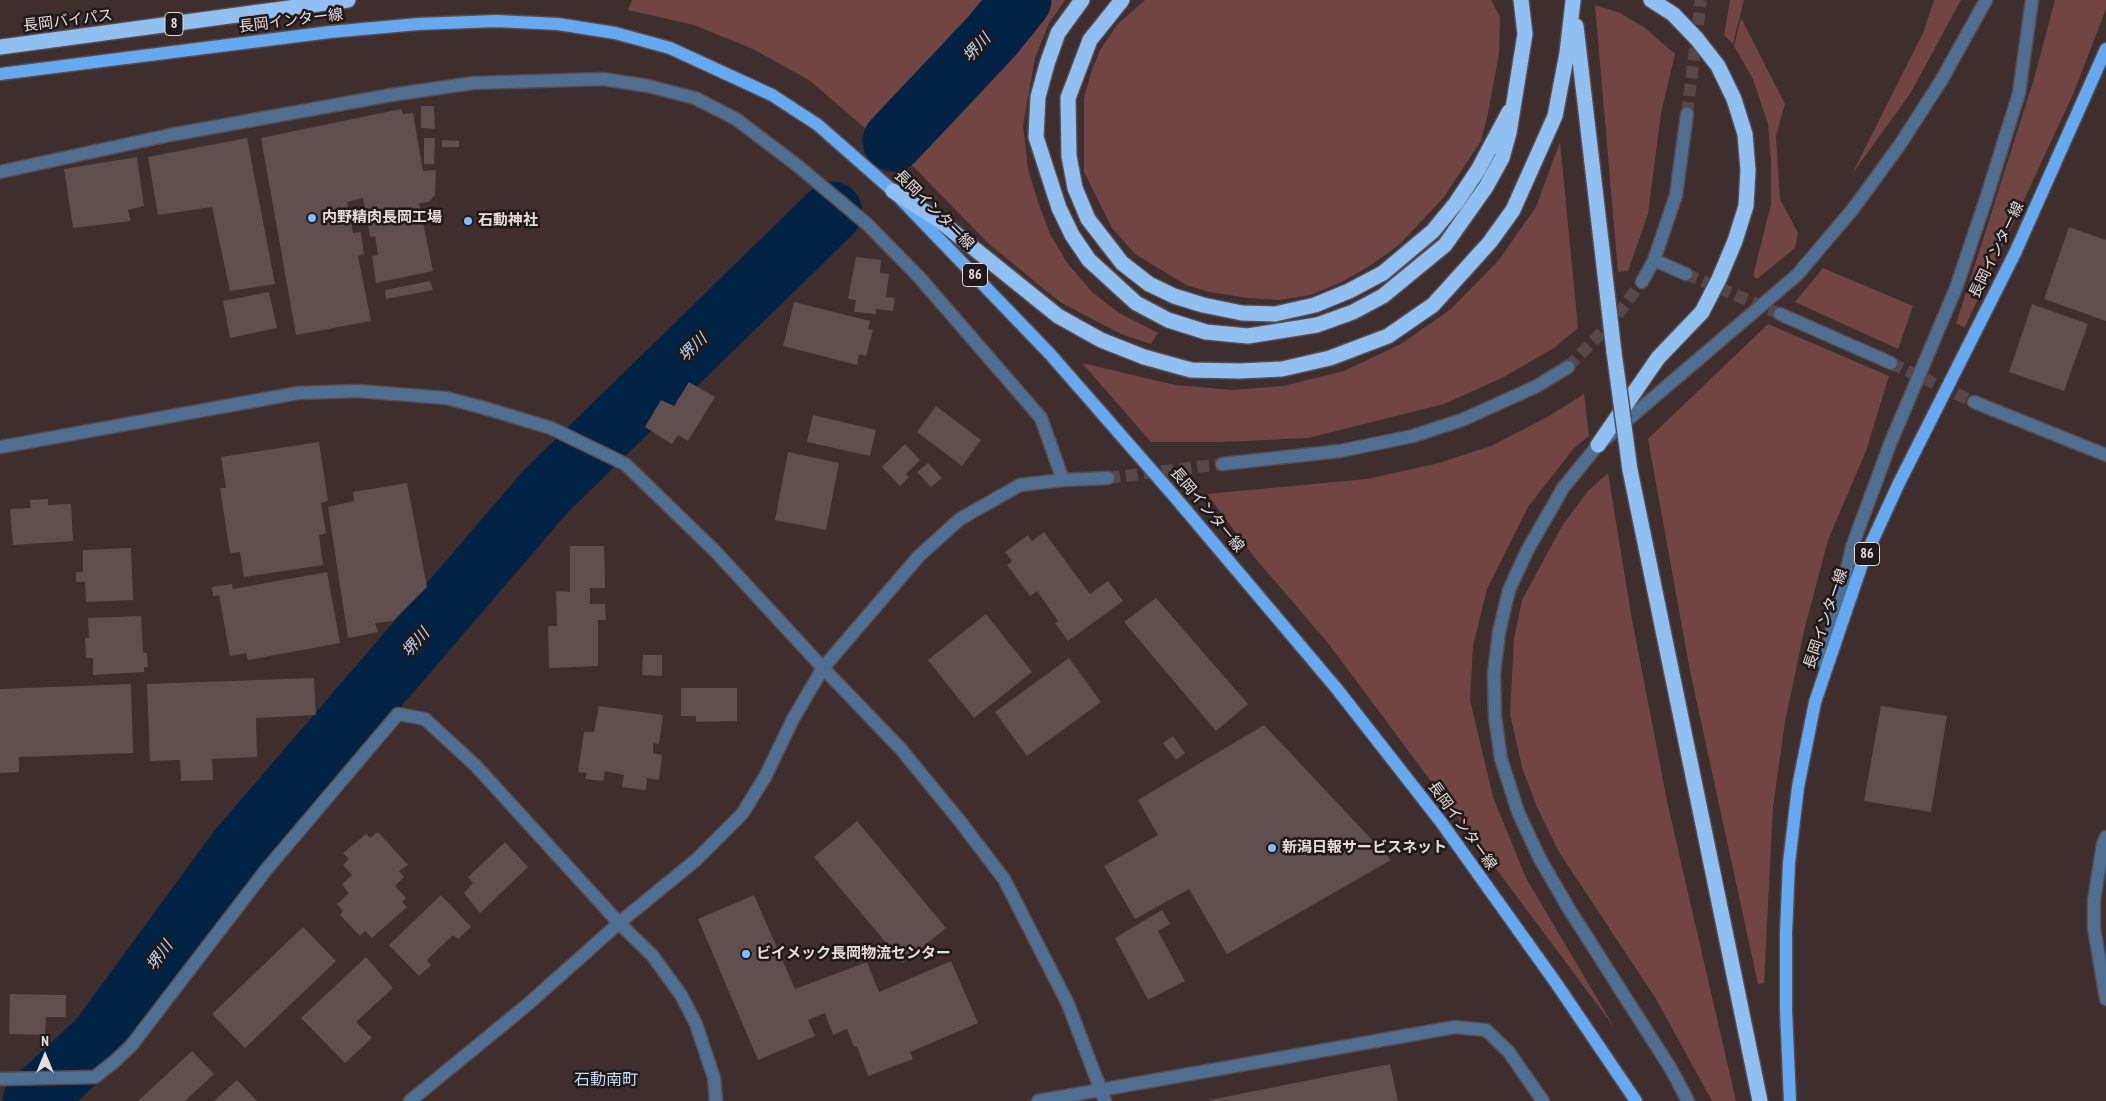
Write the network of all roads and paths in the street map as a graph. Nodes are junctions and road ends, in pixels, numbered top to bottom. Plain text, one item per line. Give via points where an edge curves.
1 (348, 0) edge
2 (1082, 0) edge
3 (1122, 0) edge
4 (1521, 0) edge
5 (1651, 0) edge
6 (1986, 0) edge
7 (2032, 0) edge
8 (1573, 1) edge
9 (0, 47) edge
10 (2106, 49) edge
11 (0, 74) edge
12 (1515, 100) junction
13 (1687, 114) tunnel mouth
14 (0, 172) edge
15 (894, 191) junction
16 (1654, 260) junction
17 (1686, 274) tunnel mouth
18 (1642, 282) tunnel mouth
19 (1780, 314) tunnel mouth
20 (1891, 363) tunnel mouth
21 (1568, 367) tunnel mouth
22 (1974, 402) tunnel mouth
23 (1598, 445) junction
24 (0, 447) edge
25 (2106, 455) edge
26 (1222, 464) tunnel mouth
27 (1108, 478) tunnel mouth
28 (1063, 480) junction
29 (822, 668) junction
30 (1815, 702) junction
31 (2106, 837) edge
32 (2100, 899) edge
33 (619, 923) junction
34 (2106, 1000) edge
35 (0, 1080) edge
36 (1103, 1095) edge
37 (410, 1101) edge
38 (716, 1101) edge
39 (1038, 1101) edge
40 (1543, 1101) edge
41 (1636, 1101) edge
42 (1688, 1101) edge
43 (1760, 1101) edge
44 (1790, 1101) edge

1 - 9 highway, 長岡バイパス / 8
2 - 12 highway via 1058,33 1038,97 1036,137 1059,208 1089,260 1136,303 1168,320 1206,332 1248,336 1317,325 1354,312 1383,296 1445,246 1474,206 1502,158
3 - 12 highway via 1090,40 1068,98 1069,156 1075,188 1088,219 1122,263 1149,284 1203,305 1242,313 1275,314 1315,305 1384,273 1433,231 1456,203 1478,170
4 - 12 highway via 1525,34
5 - 23 highway via 1673,14 1697,39 1718,66 1734,99 1745,134 1746,206 1722,272 1702,312 1658,358
6 - 23 street via 1941,81 1899,146 1853,209 1803,267
7 - 30 street via 2018,93 1986,199 1956,288 1890,444 1853,544
8 - 15 highway via 1555,116 1513,210 1490,242 1434,305 1388,336 1330,358 1282,369 1240,372 1191,370 1144,357 1101,340 1058,316 940,221
8 - 43 highway, bridge via 1630,470
10 - 30 main road, 長岡インター線 / 86 via 2015,254 1863,561
11 - 15 main road, 長岡インター線 / 86 via 330,32 418,24 558,24 615,33 670,48 772,95 818,125
13 - 16 street via 1676,195
14 - 28 street via 170,135 474,83 602,79 695,98 736,120 798,166 867,224 900,257 1041,418
15 - 41 main road, 長岡インター線 / 86 via 1050,354 1337,689 1441,822
16 - 17 street
16 - 18 street
19 - 20 street
21 - 26 street via 1537,386 1462,420 1413,436 1340,451
22 - 25 street
23 - 42 street via 1564,488 1527,551 1509,590 1494,674 1495,717 1501,759 1512,794 1540,860
24 - 29 street via 298,393 410,393 472,404 551,428 625,464 715,551
27 - 28 street
28 - 29 street via 1020,485 960,518 919,556
29 - 33 street via 742,814 696,860
29 - 36 street via 900,748 1004,879 1068,1004
30 - 44 main road, 長岡インター線 / 86 via 1798,786 1789,863 1786,1010
31 - 32 street
32 - 34 street via 2094,928
33 - 35 street via 476,766 425,719 398,714 266,870 131,1046 114,1062 95,1077
33 - 37 street via 527,1005
33 - 38 street via 652,955 681,995 696,1024 714,1078
36 - 39 street
36 - 40 street via 1455,1026 1486,1030 1508,1051

